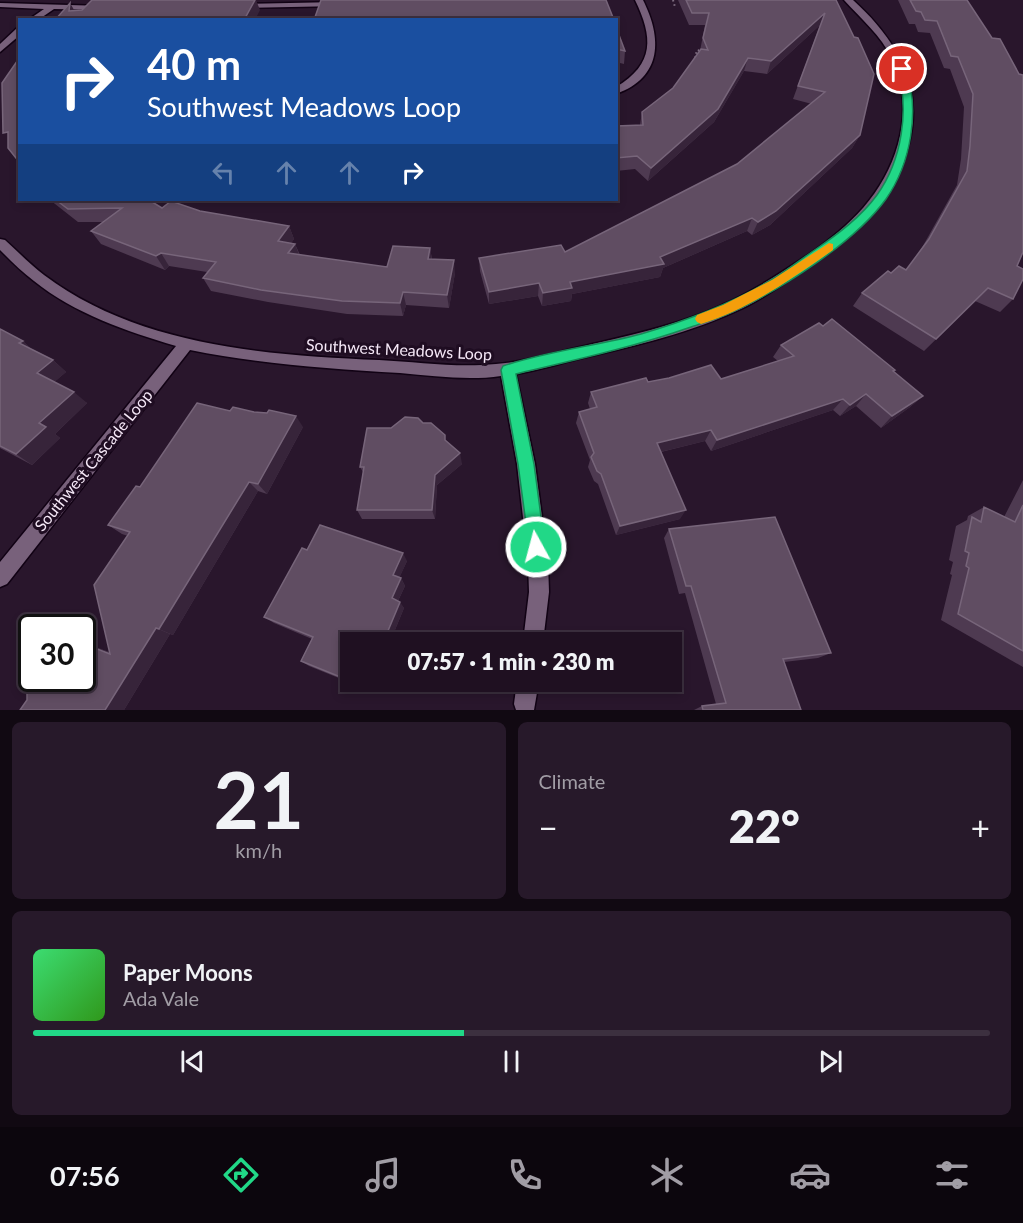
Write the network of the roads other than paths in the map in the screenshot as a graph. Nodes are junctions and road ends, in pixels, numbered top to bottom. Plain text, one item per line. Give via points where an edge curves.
1 (62, 0) edge
2 (639, 0) edge
3 (848, 0) edge
4 (352, 4) edge
5 (0, 5) edge
6 (293, 5) junction
7 (53, 6) junction
8 (230, 7) edge
9 (112, 8) edge
10 (287, 14) dead end
11 (35, 18) edge
12 (18, 32) edge
13 (0, 49) edge
14 (618, 90) edge
15 (0, 243) edge
16 (187, 343) junction
17 (508, 370) junction
18 (0, 577) edge
19 (534, 632) edge
20 (527, 692) edge
21 (525, 704) dead end

1 - 7 street
2 - 14 street via 650,21 652,57 636,79
3 - 17 street, Southwest Meadows Loop via 892,49 908,87 909,103 896,170 881,197 856,226 776,283 728,309 642,339
4 - 6 street
5 - 7 street
6 - 8 street
6 - 10 street
7 - 9 street
7 - 11 street
12 - 13 street
15 - 16 street, Southwest Meadows Loop via 51,288 90,309 145,332
16 - 17 street, Southwest Meadows Loop via 306,362
16 - 18 street, Southwest Cascade Loop
17 - 19 street via 526,464 538,562
20 - 21 street

